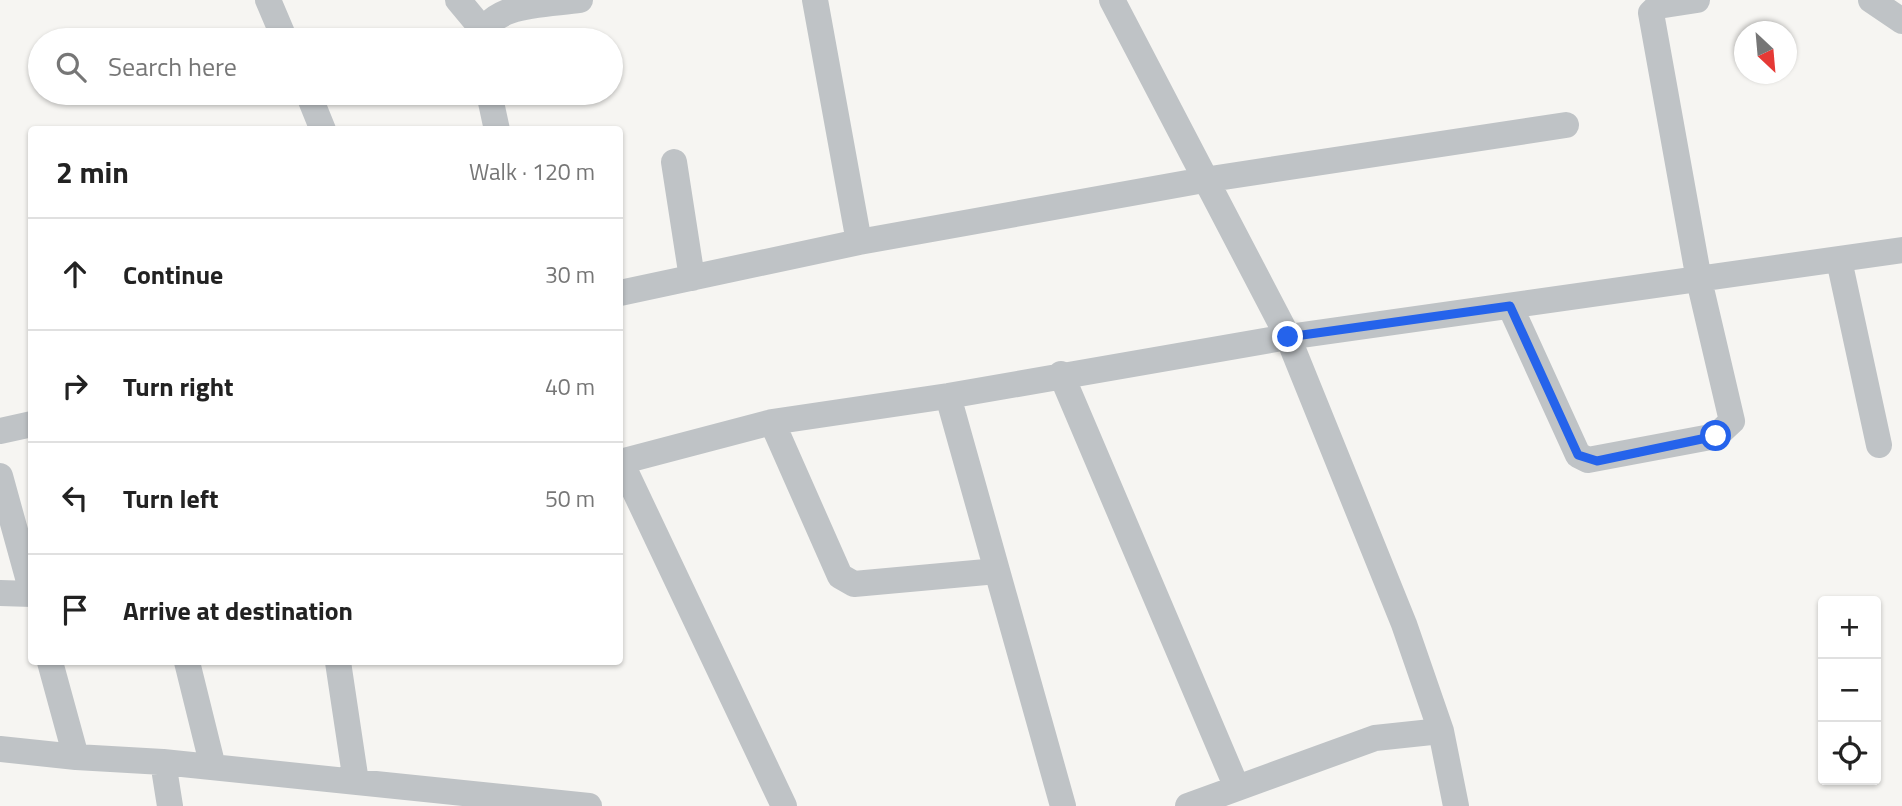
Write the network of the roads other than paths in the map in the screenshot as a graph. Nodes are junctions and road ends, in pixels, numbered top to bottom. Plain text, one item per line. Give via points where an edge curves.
1 (268, 0) edge
2 (458, 0) edge
3 (580, 0) edge
4 (815, 0) edge
5 (1112, 0) edge
6 (1697, 0) edge
7 (1871, 0) edge
8 (1657, 3) edge
9 (1902, 21) edge
10 (280, 28) edge
11 (477, 28) edge
12 (488, 28) edge
13 (313, 105) edge
14 (492, 105) edge
15 (1566, 125) dead end
16 (321, 126) edge
17 (496, 126) edge
18 (674, 162) dead end
19 (1204, 180) junction
20 (859, 243) junction
21 (1902, 250) edge
22 (1839, 260) junction
23 (692, 278) junction
24 (1699, 280) junction
25 (623, 292) edge
26 (1510, 306) junction
27 (1288, 337) junction
28 (1061, 374) junction
29 (947, 396) junction
30 (772, 422) junction
31 (28, 425) edge
32 (0, 431) edge
33 (1879, 445) dead end
34 (623, 461) edge
35 (623, 468) edge
36 (0, 476) edge
37 (997, 571) junction
38 (28, 578) edge
39 (0, 593) edge
40 (28, 593) edge
41 (51, 665) edge
42 (188, 665) edge
43 (338, 665) edge
44 (1441, 732) junction
45 (0, 749) edge
46 (76, 757) junction
47 (163, 762) junction
48 (213, 767) junction
49 (356, 782) junction
50 (1237, 788) junction
51 (170, 806) edge
52 (589, 806) edge
53 (784, 806) edge
54 (1063, 806) edge
55 (1188, 806) edge
56 (1456, 806) edge

1 - 10 street
2 - 11 street
3 - 12 street via 501,13
4 - 20 street
5 - 19 street
6 - 8 street
7 - 9 street
8 - 24 street via 1651,13
13 - 16 street
14 - 17 street
15 - 19 street
18 - 23 street
19 - 20 street
19 - 27 street
20 - 23 street
21 - 22 street
22 - 24 street
22 - 33 street
23 - 25 street
24 - 26 street
24 - 26 street via 1732,421 1716,436 1597,461 1578,455
26 - 27 street
27 - 28 street
27 - 44 street via 1404,624
28 - 29 street
28 - 50 street
29 - 30 street
29 - 37 street
30 - 34 street
30 - 37 street via 840,576 854,584
31 - 32 street
35 - 53 street
36 - 38 street
37 - 54 street
39 - 40 street
41 - 46 street
42 - 48 street
43 - 49 street
44 - 50 street via 1376,738
44 - 56 street
45 - 46 street
46 - 47 street
47 - 48 street
47 - 51 street
48 - 49 street
49 - 52 street
50 - 55 street

